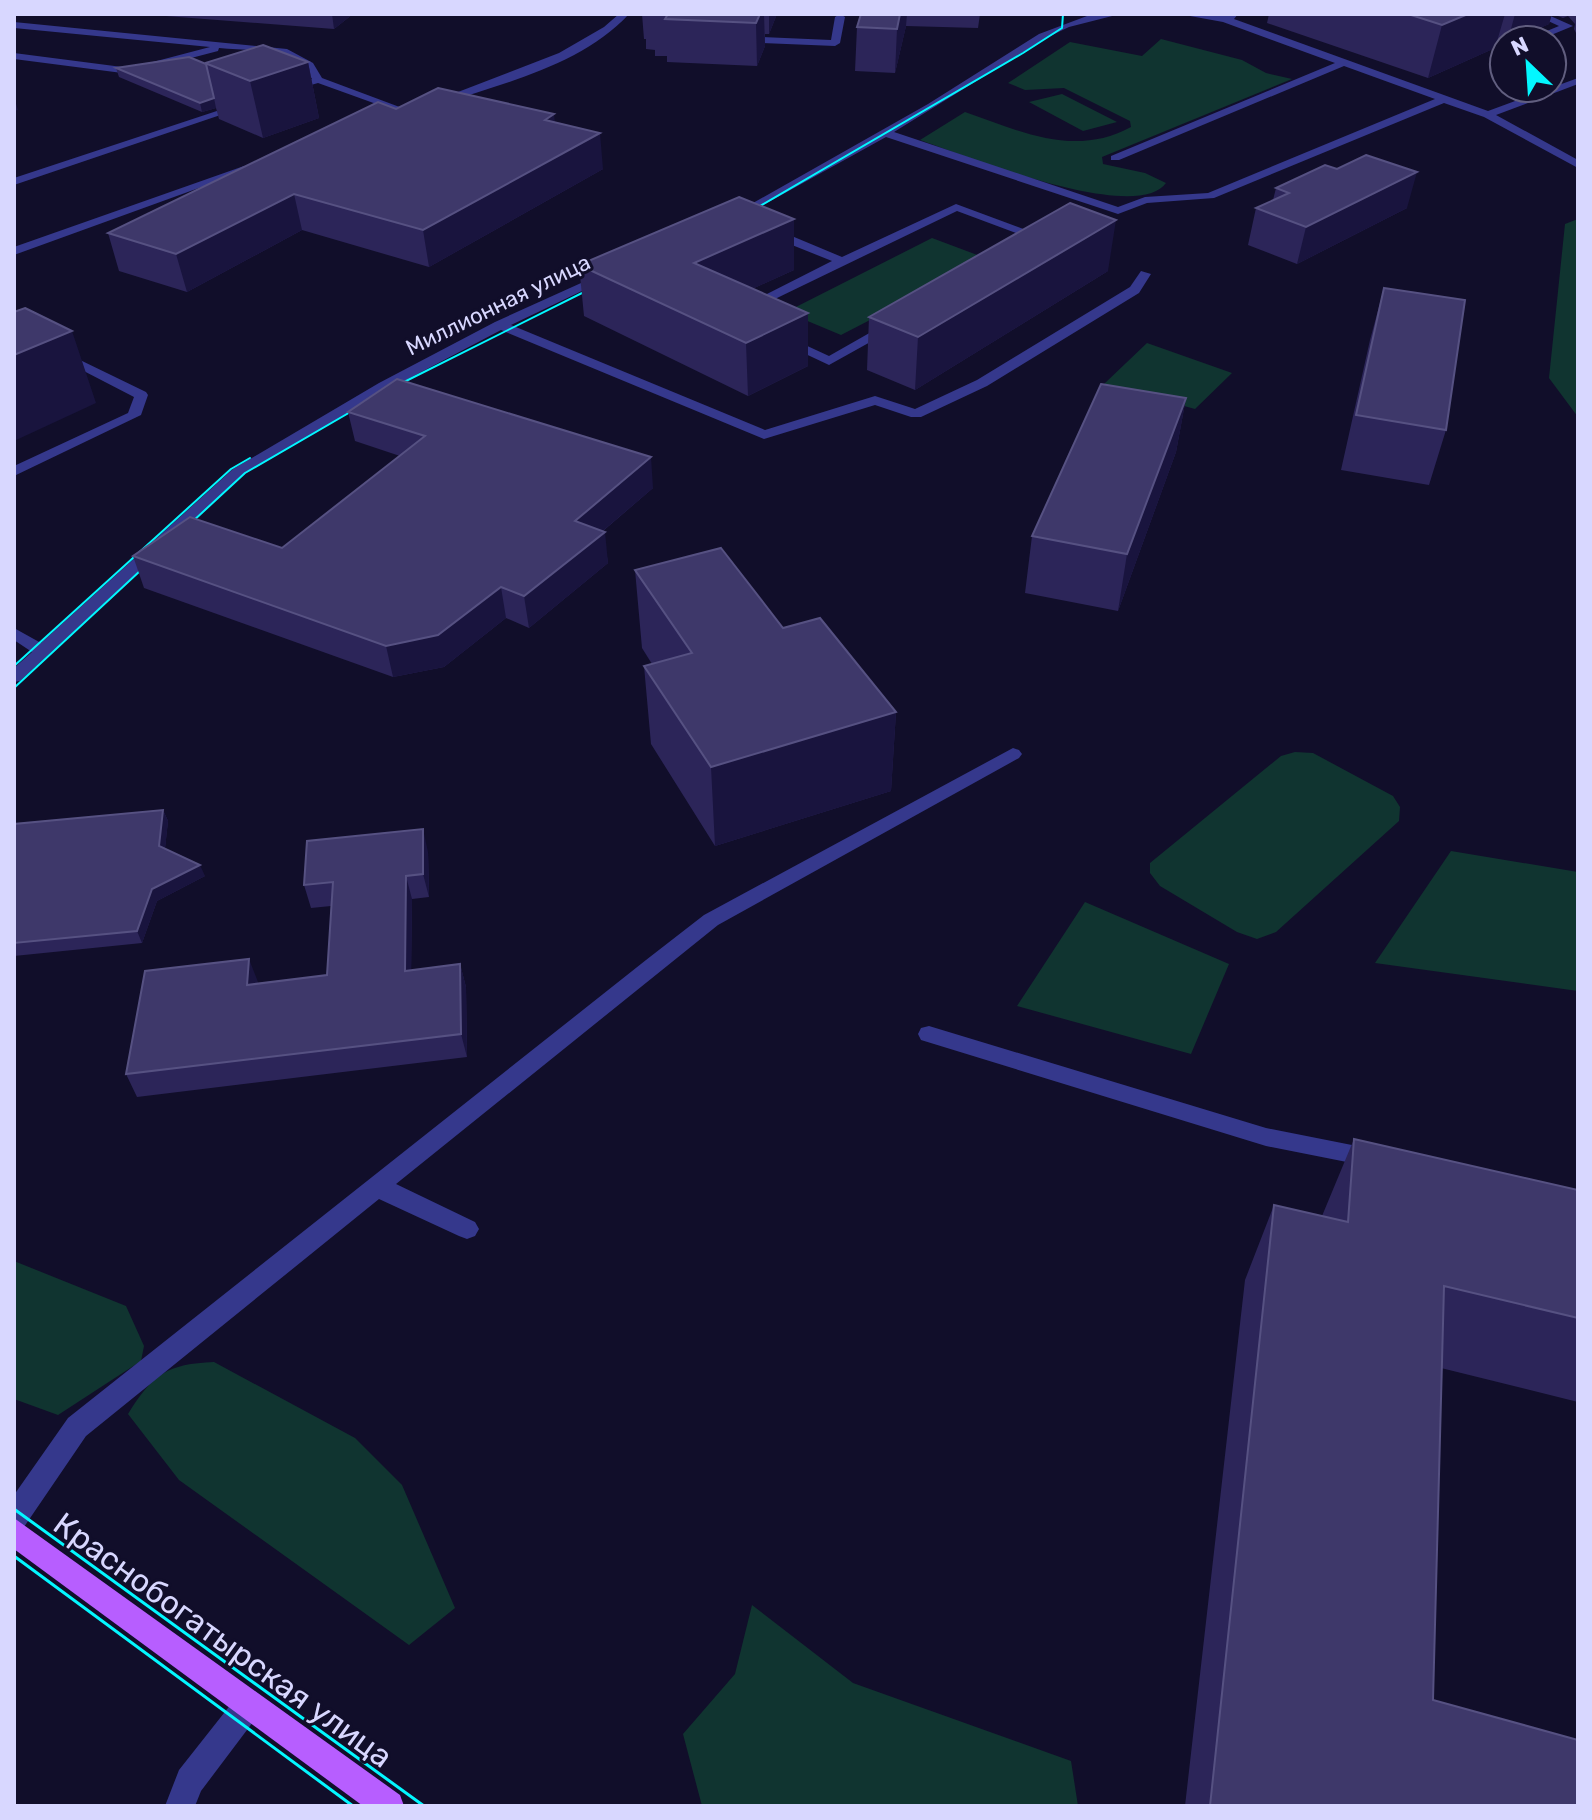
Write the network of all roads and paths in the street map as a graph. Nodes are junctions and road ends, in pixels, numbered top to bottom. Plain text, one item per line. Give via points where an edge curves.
1 (624, 14) edge
2 (1115, 14) edge
3 (1184, 14) edge
4 (1241, 14) edge
5 (1492, 14) edge
6 (1538, 14) edge
7 (840, 17) dead end
8 (1225, 19) junction
9 (1567, 24) edge
10 (14, 25) edge
11 (725, 38) dead end
12 (1488, 40) edge
13 (230, 45) junction
14 (14, 56) edge
15 (1343, 63) junction
16 (318, 80) junction
17 (1578, 81) edge
18 (275, 95) edge
19 (1444, 99) junction
20 (260, 100) edge
21 (408, 112) junction
22 (1488, 115) junction
23 (394, 117) edge
24 (885, 133) junction
25 (1115, 158) dead end
26 (262, 163) edge
27 (1578, 165) edge
28 (14, 182) edge
29 (734, 217) junction
30 (720, 223) edge
31 (1036, 249) edge
32 (14, 251) edge
33 (842, 261) junction
34 (620, 270) edge
35 (1145, 274) dead end
36 (912, 316) edge
37 (743, 322) edge
38 (500, 325) junction
39 (772, 335) edge
40 (14, 368) edge
41 (14, 472) edge
42 (14, 633) edge
43 (42, 651) junction
44 (14, 677) edge
45 (1013, 754) dead end
46 (929, 1034) dead end
47 (1400, 1164) edge
48 (376, 1188) junction
49 (467, 1229) dead end
50 (14, 1518) edge
51 (14, 1532) edge
52 (249, 1704) junction
53 (180, 1806) edge
54 (389, 1806) edge

1 - 21 street via 595,37 545,62
2 - 24 street via 1046,29
3 - 8 street
4 - 8 street
5 - 12 street via 1456,29
6 - 9 street
7 - 11 street via 835,43
8 - 15 street
10 - 13 street
13 - 14 street via 130,71
13 - 16 street via 287,52 310,65
15 - 19 street
15 - 25 street
16 - 18 street
16 - 21 street
17 - 22 street
19 - 22 street
19 - 24 street via 1210,196 1145,200 1118,211 1100,211
20 - 28 street
21 - 23 street
22 - 27 street
24 - 29 street
26 - 32 street
29 - 30 street
29 - 33 street
31 - 33 street via 1055,238 956,207
33 - 37 street via 728,316
34 - 38 street, Миллионная улица
35 - 38 street via 1135,290 1007,368 916,414 875,400 764,435
36 - 39 street via 829,361
38 - 43 street, Миллионная улица via 238,472
40 - 41 street via 78,363 141,395 134,415
42 - 43 street
43 - 44 street, Миллионная улица
45 - 48 street via 711,920
46 - 47 street via 1266,1137
48 - 49 street
48 - 50 street via 77,1427
51 - 52 main road, Краснобогатырская улица
52 - 53 street via 190,1781
52 - 54 main road, Краснобогатырская улица

